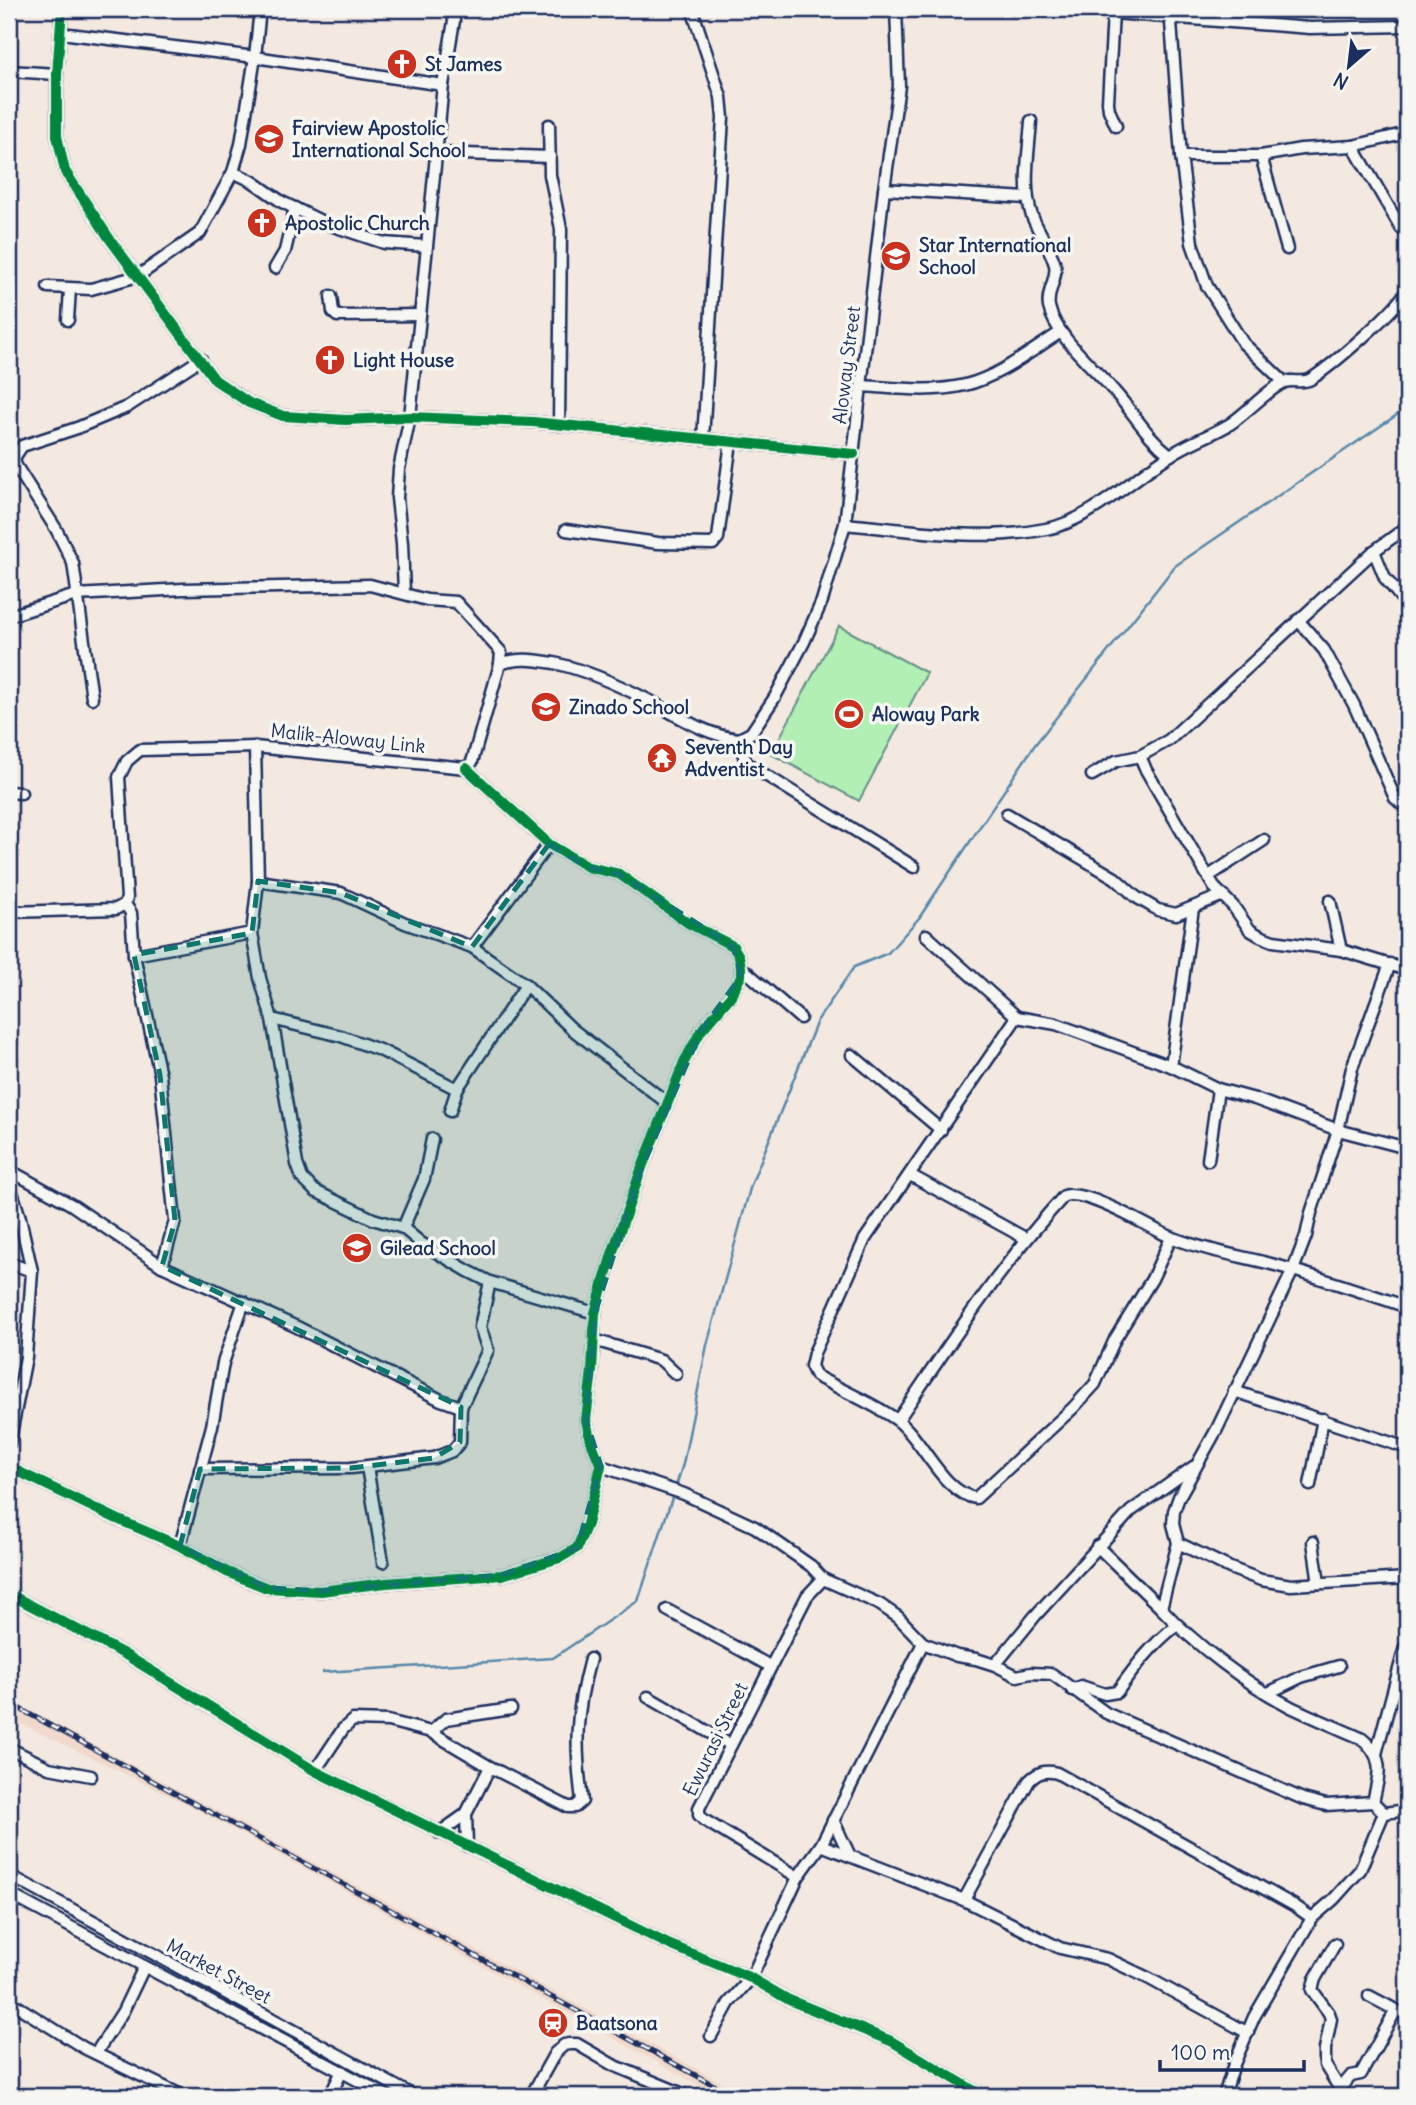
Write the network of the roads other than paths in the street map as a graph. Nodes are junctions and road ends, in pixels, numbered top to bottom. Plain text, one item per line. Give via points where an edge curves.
1 (62, 9) edge
2 (260, 9) edge
3 (452, 9) edge
4 (692, 9) edge
5 (895, 9) edge
6 (1060, 9) edge
7 (1113, 13) junction
8 (1170, 14) edge
9 (1407, 26) edge
10 (61, 33) junction
11 (256, 57) junction
12 (9, 71) edge
13 (57, 74) junction
14 (443, 85) junction
15 (1031, 121) dead end
16 (549, 125) dead end
17 (1116, 126) dead end
18 (1407, 133) edge
19 (1353, 146) junction
20 (436, 153) junction
21 (1181, 156) junction
22 (1261, 156) junction
23 (550, 157) junction
24 (233, 172) junction
25 (884, 188) junction
26 (1027, 198) junction
27 (295, 208) junction
28 (1407, 233) edge
29 (426, 246) junction
30 (1287, 249) dead end
31 (275, 268) dead end
32 (138, 276) junction
33 (48, 287) dead end
34 (70, 289) junction
35 (1407, 289) edge
36 (331, 296) dead end
37 (420, 315) junction
38 (68, 320) dead end
39 (1061, 332) junction
40 (201, 359) junction
41 (1284, 382) junction
42 (861, 386) junction
43 (410, 417) junction
44 (559, 425) junction
45 (703, 439) junction
46 (731, 442) junction
47 (854, 454) junction
48 (1170, 455) junction
49 (845, 524) junction
50 (1407, 527) edge
51 (566, 530) dead end
52 (1374, 551) junction
53 (404, 593) junction
54 (76, 595) junction
55 (1407, 605) edge
56 (9, 616) edge
57 (1298, 620) junction
58 (500, 664) junction
59 (92, 698) dead end
60 (739, 739) junction
61 (255, 747) junction
62 (1140, 756) junction
63 (466, 768) junction
64 (1092, 775) dead end
65 (9, 792) edge
66 (21, 793) dead end
67 (1407, 809) edge
68 (1007, 814) dead end
69 (1264, 840) dead end
70 (549, 844) junction
71 (914, 867) dead end
72 (1209, 876) junction
73 (258, 881) junction
74 (1223, 895) junction
75 (1330, 901) dead end
76 (125, 904) junction
77 (1193, 908) junction
78 (9, 912) edge
79 (252, 933) junction
80 (926, 935) dead end
81 (472, 947) junction
82 (1341, 950) junction
83 (134, 955) junction
84 (1390, 964) junction
85 (741, 967) junction
86 (1407, 970) edge
87 (526, 985) junction
88 (1017, 1017) junction
89 (800, 1018) dead end
90 (272, 1019) junction
91 (852, 1055) dead end
92 (1171, 1066) junction
93 (457, 1089) junction
94 (1218, 1089) junction
95 (666, 1102) junction
96 (450, 1111) dead end
97 (941, 1129) junction
98 (1338, 1130) junction
99 (432, 1139) dead end
100 (1407, 1148) edge
101 (1208, 1160) dead end
102 (9, 1170) edge
103 (910, 1175) junction
104 (9, 1182) edge
105 (403, 1228) junction
106 (1025, 1238) junction
107 (1171, 1238) junction
108 (9, 1262) edge
109 (162, 1266) junction
110 (1293, 1270) junction
111 (32, 1271) junction
112 (490, 1282) junction
113 (244, 1302) junction
114 (1407, 1307) edge
115 (595, 1313) junction
116 (594, 1340) junction
117 (676, 1374) dead end
118 (1234, 1391) junction
119 (461, 1407) junction
120 (1323, 1419) junction
121 (898, 1420) junction
122 (9, 1444) edge
123 (1407, 1448) edge
124 (1196, 1465) junction
125 (601, 1466) junction
126 (9, 1467) edge
127 (367, 1467) junction
128 (200, 1469) junction
129 (1310, 1485) dead end
130 (1312, 1542) dead end
131 (1178, 1544) junction
132 (180, 1546) junction
133 (1097, 1546) junction
134 (383, 1562) dead end
135 (1407, 1578) edge
136 (822, 1579) junction
137 (1319, 1583) junction
138 (9, 1594) edge
139 (1161, 1608) junction
140 (667, 1610) dead end
141 (1177, 1626) junction
142 (923, 1643) junction
143 (1405, 1647) dead end
144 (590, 1659) dead end
145 (995, 1665) junction
146 (770, 1666) junction
147 (1339, 1666) dead end
148 (1072, 1690) junction
149 (1268, 1693) junction
150 (648, 1698) dead end
151 (511, 1709) dead end
152 (431, 1732) junction
153 (732, 1745) junction
154 (9, 1748) edge
155 (1376, 1754) junction
156 (490, 1767) junction
157 (315, 1771) junction
158 (91, 1776) dead end
159 (1373, 1802) junction
160 (1407, 1811) edge
161 (1384, 1813) junction
162 (466, 1814) junction
163 (833, 1820) junction
164 (439, 1833) junction
165 (821, 1845) junction
166 (467, 1846) junction
167 (850, 1856) junction
168 (9, 1875) edge
169 (798, 1877) junction
170 (9, 1894) edge
171 (964, 1900) junction
172 (1311, 1918) junction
173 (1335, 1944) dead end
174 (144, 1967) junction
175 (751, 1978) junction
176 (1369, 1996) dead end
177 (9, 2001) edge
178 (1396, 2010) junction
179 (1407, 2016) edge
180 (1248, 2033) junction
181 (711, 2036) dead end
182 (96, 2053) junction
183 (342, 2071) junction
184 (1340, 2093) edge
185 (183, 2096) edge
186 (330, 2096) edge
187 (387, 2096) edge
188 (414, 2096) edge
189 (531, 2096) edge
190 (688, 2096) edge
191 (983, 2096) edge
192 (1224, 2096) edge

1 - 10 street
2 - 11 street
3 - 14 street
4 - 45 street via 721,97 723,118
5 - 25 street, Aloway Street via 899,86
6 - 7 street
7 - 8 street
7 - 17 street via 1108,102
8 - 9 street via 1310,28
8 - 21 street
10 - 11 street
10 - 13 street
11 - 14 street
11 - 24 street
12 - 13 street
13 - 32 street via 57,136 65,171
14 - 20 street
15 - 26 street
16 - 23 street
18 - 19 street
19 - 22 street
19 - 28 street
20 - 23 street
20 - 29 street
21 - 22 street
21 - 41 street via 1192,243 1207,286 1242,343
22 - 30 street
23 - 44 street via 561,229
24 - 27 street
24 - 32 street via 200,233
25 - 26 street
25 - 42 street, Aloway Street
26 - 39 street via 1056,268 1049,308
27 - 29 street via 384,243
27 - 31 street via 285,251
29 - 37 street
32 - 34 street via 91,289
32 - 40 street
33 - 34 street
34 - 38 street
35 - 41 street via 1404,297 1308,381
36 - 37 street via 337,316
37 - 43 street
39 - 42 street via 966,385 923,389
39 - 48 street via 1151,441
40 - 43 street via 215,380 248,403 284,416 346,420
40 - 54 street via 127,407 22,446 17,452 16,466 73,563
41 - 48 street via 1231,424
42 - 47 street, Aloway Street
43 - 44 street
43 - 53 street via 397,498
44 - 45 street
45 - 46 street
46 - 47 street
46 - 51 street via 718,538 713,544 658,543
47 - 49 street, Aloway Street
48 - 49 street via 1088,512 1049,529 1013,534 943,533
49 - 60 street, Aloway Street via 822,601 804,642 751,733
50 - 52 street
52 - 55 street via 1385,578
52 - 57 street
53 - 54 street via 370,585
53 - 58 street via 456,602 501,652
54 - 56 street
54 - 59 street
57 - 62 street via 1169,740
57 - 67 street via 1324,650 1395,798
58 - 60 street via 532,659 582,670 720,738
58 - 63 street via 472,762
60 - 71 street via 746,763
61 - 63 street, Malik-Aloway Link
61 - 73 street
61 - 76 street, Malik-Aloway Link via 139,750 127,761 119,777
62 - 64 street via 1116,761
62 - 72 street
63 - 70 street
65 - 66 street
68 - 77 street via 1115,878 1158,910 1176,914
69 - 72 street
70 - 81 street
70 - 85 street via 588,867 619,874 688,923 733,946
72 - 74 street
73 - 79 street
73 - 81 street via 341,893
74 - 77 street
74 - 82 street via 1260,936
75 - 82 street
76 - 78 street via 116,909
76 - 83 street, Malik-Aloway Link via 131,913
77 - 92 street
79 - 83 street
79 - 90 street
80 - 88 street
81 - 87 street
82 - 84 street
83 - 109 street, Malik-Aloway Link via 160,1075 175,1221
84 - 86 street
84 - 98 street via 1352,1068
85 - 89 street
85 - 95 street via 732,996 701,1031
87 - 93 street
87 - 95 street via 572,1029
88 - 92 street via 1056,1024
88 - 97 street
90 - 93 street via 382,1051
90 - 105 street via 302,1178 336,1202
91 - 97 street
92 - 94 street
93 - 96 street
94 - 98 street
94 - 101 street
95 - 115 street
97 - 103 street
98 - 100 street
98 - 110 street
99 - 105 street via 424,1179
102 - 109 street via 72,1205
103 - 106 street
103 - 121 street via 866,1239 811,1366 816,1376
104 - 111 street
105 - 112 street
106 - 107 street via 1064,1196 1076,1194
106 - 121 street
107 - 110 street
107 - 121 street via 1095,1384 981,1495 976,1498 962,1493
108 - 111 street
109 - 113 street
110 - 114 street
110 - 118 street
111 - 122 street via 26,1357
112 - 115 street
112 - 119 street via 480,1327 488,1350
113 - 119 street
113 - 128 street via 223,1363
115 - 116 street
116 - 117 street via 662,1360
116 - 125 street via 586,1420
118 - 120 street
118 - 124 street
119 - 127 street via 460,1442 452,1451 434,1458
120 - 123 street
120 - 129 street
124 - 131 street via 1174,1511
124 - 133 street via 1132,1511
125 - 132 street via 577,1548 560,1558 502,1575 321,1591 267,1588
125 - 136 street via 684,1494 769,1535
126 - 132 street
127 - 128 street
127 - 134 street
128 - 132 street
130 - 137 street
131 - 137 street via 1261,1580
131 - 139 street
133 - 139 street
133 - 145 street
135 - 137 street
136 - 142 street via 879,1604
136 - 146 street, Ewurasi Street via 807,1596
138 - 157 street via 124,1654
139 - 141 street
140 - 146 street
141 - 148 street via 1139,1661 1117,1692 1105,1694 1081,1686
141 - 149 street
142 - 145 street
142 - 163 street
143 - 155 street
144 - 156 street via 578,1713 582,1801 568,1807
145 - 148 street via 1017,1676 1052,1674
146 - 153 street, Ewurasi Street
147 - 149 street
148 - 159 street via 1106,1713 1303,1799 1326,1805
149 - 155 street via 1361,1738
150 - 153 street
151 - 152 street via 446,1719
152 - 156 street
152 - 157 street via 388,1721 354,1720
153 - 169 street, Ewurasi Street via 699,1815
154 - 158 street via 49,1768
155 - 159 street via 1380,1769
156 - 162 street
157 - 164 street
159 - 161 street
160 - 161 street
161 - 172 street via 1360,1870
162 - 164 street
162 - 166 street
163 - 165 street
163 - 167 street
164 - 166 street
165 - 167 street
165 - 169 street
166 - 175 street via 670,1945
167 - 171 street
168 - 188 street, Market Street
169 - 175 street
170 - 174 street, Market Street
171 - 172 street via 1029,1781 1046,1770
171 - 180 street via 1060,1948 1108,1959
172 - 180 street
173 - 184 street via 1312,1990 1331,2019 1325,2065
174 - 182 street
174 - 183 street, Market Street
175 - 181 street via 729,2003
175 - 191 street via 789,2000 891,2041
176 - 178 street
177 - 182 street
178 - 179 street
178 - 184 street via 1361,2074 1350,2076
180 - 192 street
182 - 185 street
183 - 186 street
183 - 187 street, Market Street
189 - 190 street via 555,2053 564,2045 577,2044

